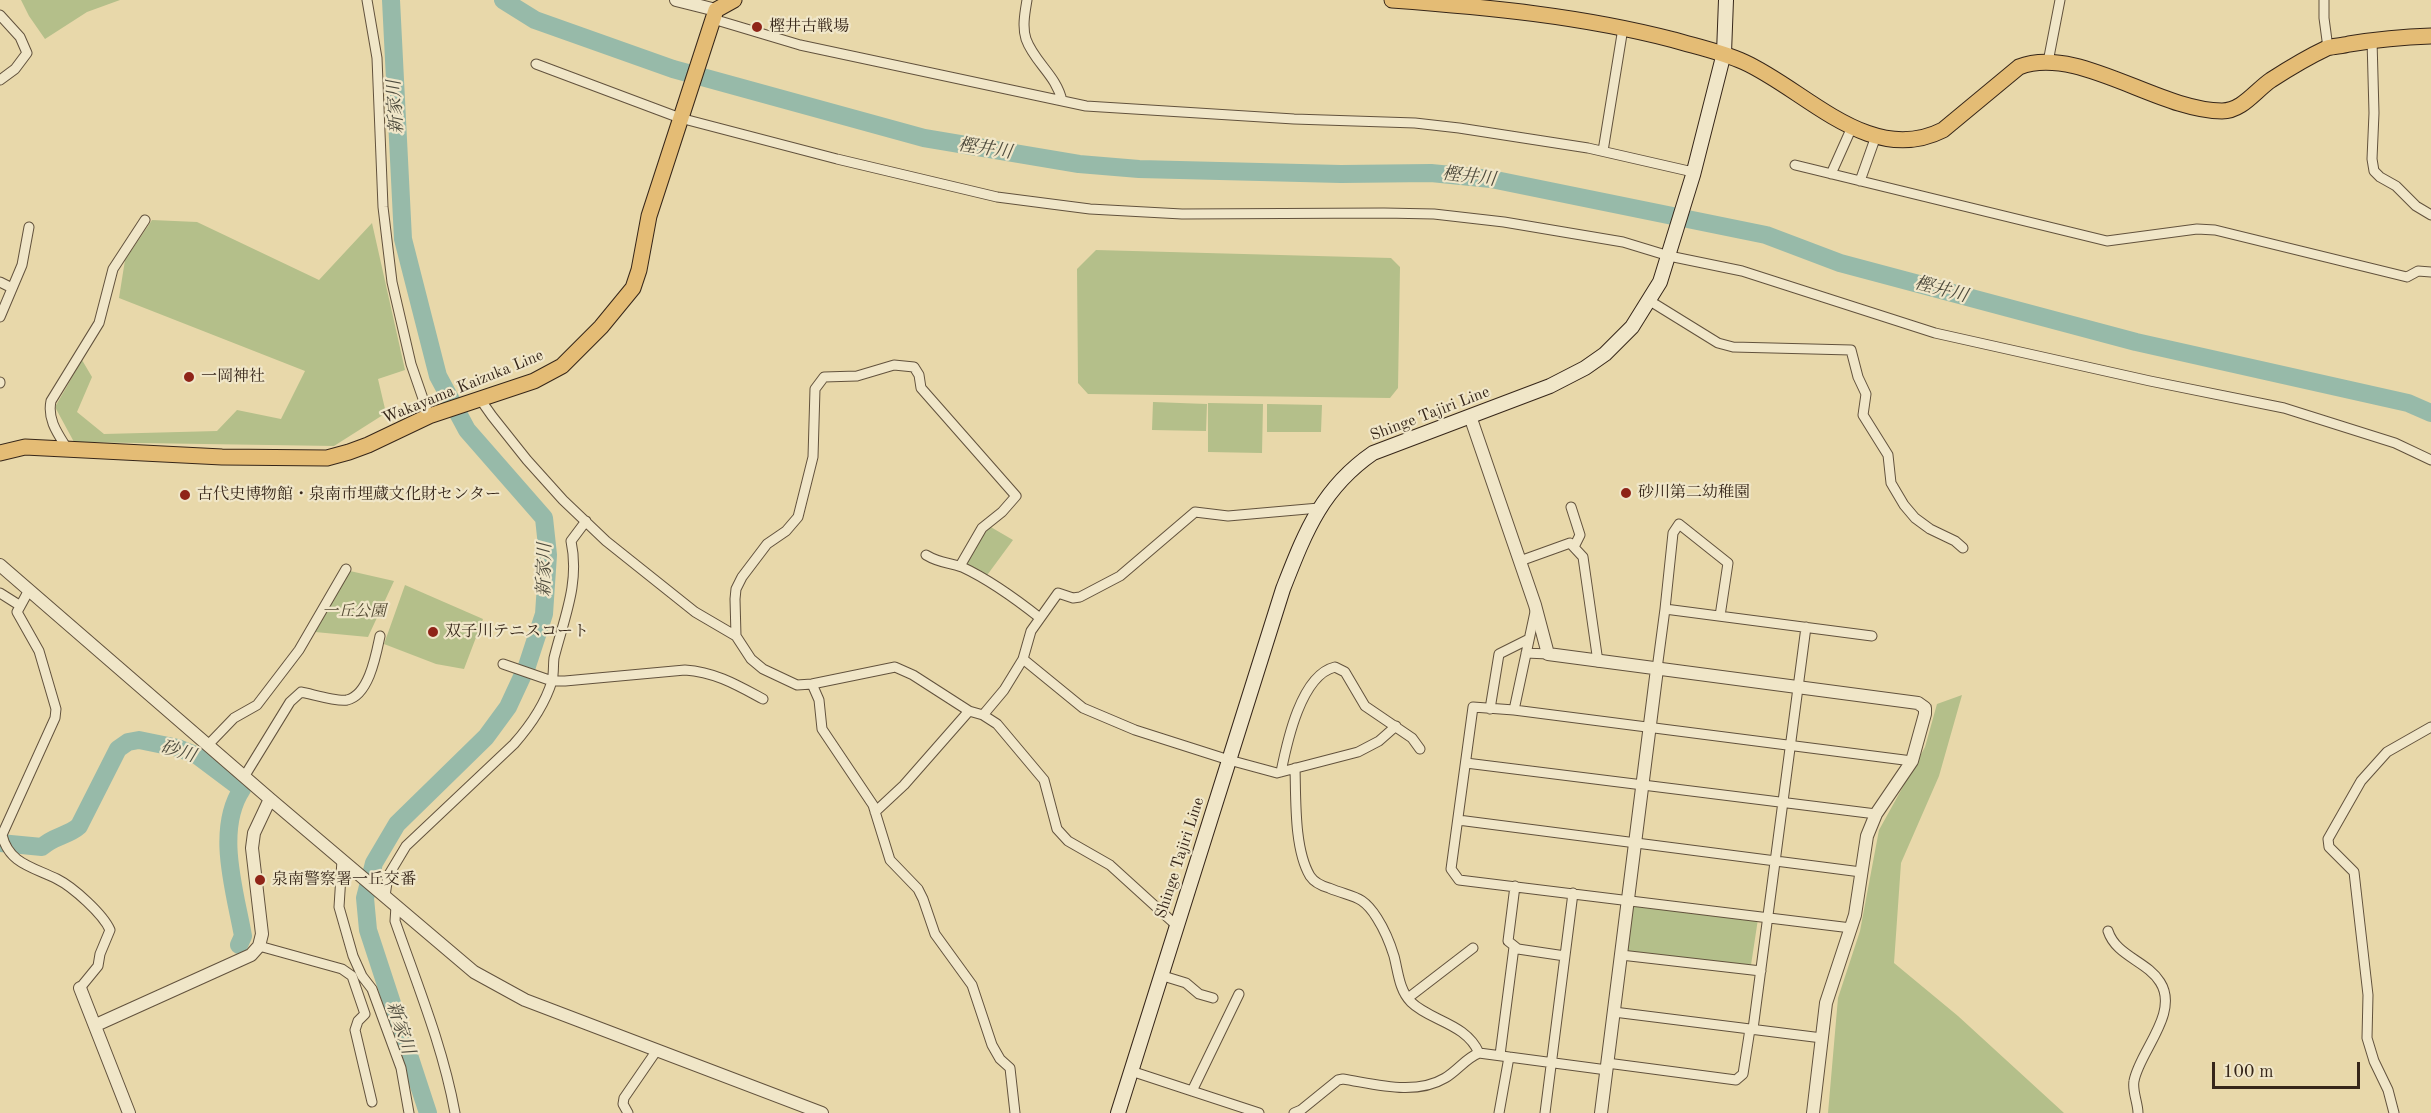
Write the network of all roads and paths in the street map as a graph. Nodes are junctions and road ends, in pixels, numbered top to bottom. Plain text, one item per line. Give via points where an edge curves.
1 (367, 0) edge
2 (675, 0) edge
3 (734, 0) edge
4 (1027, 0) edge
5 (1392, 0) edge
6 (1726, 0) edge
7 (2060, 0) edge
8 (2324, 0) edge
9 (1477, 3) edge
10 (0, 15) edge
11 (715, 15) junction
12 (1623, 28) junction
13 (2431, 36) edge
14 (2372, 40) junction
15 (2328, 48) junction
16 (1724, 53) junction
17 (2048, 62) junction
18 (536, 64) dead end
19 (0, 80) edge
20 (1062, 101) junction
21 (681, 115) junction
22 (1852, 127) junction
23 (1876, 136) junction
24 (1603, 151) junction
25 (1795, 165) dead end
26 (1693, 174) junction
27 (1831, 174) junction
28 (1860, 182) junction
29 (2431, 214) edge
30 (145, 220) dead end
31 (29, 227) dead end
32 (1670, 254) junction
33 (2431, 272) edge
34 (0, 282) edge
35 (12, 288) junction
36 (1650, 301) junction
37 (0, 317) edge
38 (478, 399) junction
39 (433, 414) junction
40 (1470, 416) junction
41 (68, 450) junction
42 (0, 453) edge
43 (2431, 460) edge
44 (1571, 507) dead end
45 (1319, 508) junction
46 (586, 521) junction
47 (1575, 545) junction
48 (1963, 548) dead end
49 (926, 555) dead end
50 (1520, 561) junction
51 (0, 565) edge
52 (960, 566) junction
53 (346, 569) dead end
54 (29, 590) junction
55 (0, 593) edge
56 (19, 605) junction
57 (1536, 609) junction
58 (1665, 609) junction
59 (1720, 616) junction
60 (1040, 618) junction
61 (1806, 627) junction
62 (380, 636) dead end
63 (736, 636) junction
64 (1872, 636) dead end
65 (1529, 639) junction
66 (1526, 654) junction
67 (1548, 654) junction
68 (1023, 659) junction
69 (1598, 662) junction
70 (503, 664) dead end
71 (1657, 669) junction
72 (552, 681) junction
73 (812, 684) junction
74 (1797, 687) junction
75 (763, 699) dead end
76 (1490, 709) junction
77 (1514, 710) junction
78 (969, 711) junction
79 (983, 715) junction
80 (1396, 726) junction
81 (2431, 727) edge
82 (1650, 729) junction
83 (208, 745) junction
84 (1790, 746) junction
85 (1420, 749) dead end
86 (1229, 760) junction
87 (1912, 761) junction
88 (1466, 763) junction
89 (1295, 768) junction
90 (1281, 772) junction
91 (244, 777) junction
92 (1643, 785) junction
93 (270, 799) junction
94 (1783, 804) junction
95 (875, 812) junction
96 (1876, 814) junction
97 (1458, 820) junction
98 (1635, 843) junction
99 (342, 860) junction
100 (1775, 860) junction
101 (1861, 872) junction
102 (1515, 886) junction
103 (1573, 893) junction
104 (385, 896) junction
105 (1628, 899) junction
106 (396, 906) junction
107 (1768, 917) junction
108 (1176, 925) junction
109 (1851, 928) junction
110 (2108, 932) dead end
111 (259, 946) junction
112 (1514, 947) junction
113 (1473, 948) dead end
114 (1621, 955) junction
115 (1565, 956) junction
116 (1761, 971) junction
117 (1160, 975) junction
118 (80, 988) joint
119 (1239, 994) dead end
120 (1213, 998) dead end
121 (1408, 998) junction
122 (1614, 1012) junction
123 (96, 1025) junction
124 (1752, 1029) junction
125 (1822, 1038) junction
126 (657, 1050) junction
127 (1479, 1053) junction
128 (1504, 1056) junction
129 (1551, 1062) junction
130 (1607, 1067) junction
131 (1131, 1071) junction
132 (1192, 1091) junction
133 (372, 1102) dead end
134 (805, 1110) edge
135 (129, 1113) edge
136 (409, 1113) edge
137 (455, 1113) edge
138 (628, 1113) edge
139 (822, 1113) edge
140 (1015, 1113) edge
141 (1118, 1113) edge
142 (1259, 1113) edge
143 (1294, 1113) edge
144 (1499, 1113) edge
145 (1545, 1113) edge
146 (1601, 1113) edge
147 (1813, 1113) edge
148 (2138, 1113) edge
149 (2394, 1113) edge

1 - 39 street via 377,58 383,207 392,282 411,364
2 - 11 street
3 - 11 main road
4 - 20 street via 1025,37
5 - 9 main road
6 - 16 main road, Shinge Tajiri Line
7 - 17 street
8 - 15 street
9 - 12 main road
10 - 19 street via 20,37 27,53
11 - 20 street via 800,45
11 - 21 main road, Wakayama Kaizuka Line
12 - 16 main road
12 - 24 street
13 - 14 main road
14 - 15 main road
14 - 29 street via 2374,171
15 - 17 main road via 2269,82 2234,110 2225,111 2188,108 2096,73
16 - 22 main road via 1761,70
16 - 26 main road, Shinge Tajiri Line
17 - 23 main road via 2019,67 1931,136 1912,141
18 - 21 street
20 - 24 street via 1122,110 1415,123
21 - 32 street via 837,159 997,196 1090,210 1434,214 1572,232
21 - 38 main road, Wakayama Kaizuka Line via 649,216 633,288 562,366 534,381
22 - 23 main road
22 - 27 street
23 - 28 street
24 - 26 street
25 - 27 street
26 - 32 main road, Shinge Tajiri Line
27 - 28 street
28 - 33 street via 2107,241 2215,230 2407,277 2418,271
30 - 41 street via 113,268 99,324 51,401 49,412 54,428
31 - 35 street via 22,265
32 - 36 main road, Shinge Tajiri Line
32 - 43 street via 1742,271 1978,344 2284,408 2395,443
34 - 35 street
35 - 37 street
36 - 40 main road, Shinge Tajiri Line via 1620,340 1585,368 1550,386
36 - 48 street via 1718,343 1733,347 1851,350 1866,394 1863,415 1888,454 1892,483 1915,518
38 - 39 main road, Wakayama Kaizuka Line
38 - 46 street via 527,460
39 - 41 main road, Wakayama Kaizuka Line via 349,453 327,458
40 - 45 main road, Shinge Tajiri Line via 1372,453 1342,478
40 - 50 street
41 - 42 main road, Wakayama Kaizuka Line via 25,447
44 - 47 street via 1580,535
45 - 60 street via 1228,516 1195,512 1120,576 1080,597 1058,593
45 - 86 main road, Shinge Tajiri Line via 1283,589
46 - 63 street via 655,582
46 - 72 street via 571,541 571,600 554,659
47 - 50 street via 1570,543
47 - 69 street via 1584,557
49 - 52 street via 939,563
50 - 57 street
51 - 54 street
52 - 60 street
52 - 63 street via 982,528 1016,496 921,388 914,367 894,365 857,376 824,377 815,389 813,457 798,517 767,544 736,589
53 - 83 street via 299,650 264,696 234,718
54 - 56 street
54 - 83 street
55 - 56 street
56 - 118 street via 17,612 39,651 56,709 2,835 4,843 30,868 58,879 106,921 110,930 98,966
57 - 65 street
57 - 67 street
58 - 59 street
58 - 59 street via 1672,532 1679,524 1728,563
58 - 71 street
59 - 61 street
60 - 68 street via 1028,638
61 - 64 street
61 - 74 street
62 - 91 street via 373,667 359,694 346,700 301,692 290,702
63 - 73 street via 763,669 797,685
65 - 66 street
65 - 76 street via 1499,654
66 - 67 street
66 - 77 street
67 - 69 street
68 - 79 street
68 - 86 street via 1083,708 1135,730
69 - 71 street
70 - 72 street
71 - 74 street
71 - 82 street
72 - 75 street via 703,671
72 - 104 street via 526,731 406,846 388,876
73 - 78 street via 895,667
73 - 95 street via 819,700 822,729
74 - 84 street
74 - 87 street via 1923,705 1925,714
76 - 77 street
76 - 88 street via 1473,707
77 - 82 street
78 - 79 street
78 - 95 street
79 - 108 street via 997,724 1044,780 1052,817 1062,835 1110,865
80 - 85 street
80 - 89 street via 1358,752
80 - 90 street via 1365,706 1345,672 1340,668 1328,669 1309,690 1299,710 1287,738
81 - 149 street via 2387,752 2361,781 2328,839 2329,847 2354,872 2368,995 2367,1038
82 - 84 street
82 - 92 street
83 - 91 street
84 - 87 street
84 - 94 street
86 - 90 street
86 - 108 main road, Shinge Tajiri Line
87 - 96 street
88 - 92 street
88 - 97 street
89 - 90 street
89 - 121 street via 1297,818 1310,876 1326,888 1368,903 1393,953
91 - 93 street
92 - 94 street
92 - 98 street
93 - 99 street
93 - 111 street via 254,833 252,848 262,934
94 - 96 street
94 - 100 street
95 - 140 street via 890,860 918,890 935,934 972,985 992,1045 1010,1068
96 - 101 street via 1867,836
97 - 98 street
97 - 102 street via 1451,869 1460,880
98 - 100 street
98 - 105 street
99 - 104 street
99 - 136 street via 339,907 353,956 372,989 401,1068
100 - 101 street
100 - 107 street
101 - 109 street
102 - 103 street
102 - 112 street via 1508,941
103 - 105 street
103 - 115 street
104 - 106 street
105 - 107 street
105 - 114 street
106 - 126 street via 489,981 525,1000
106 - 137 street via 394,921 436,1035
107 - 109 street
107 - 116 street
108 - 117 main road, Shinge Tajiri Line
109 - 125 street via 1831,984
110 - 148 street via 2120,949 2152,972 2166,1001 2133,1084
111 - 123 street via 252,955
111 - 133 street via 342,969 352,976 365,1014 355,1030
112 - 115 street
112 - 128 street
113 - 121 street
114 - 116 street
114 - 122 street
115 - 129 street
116 - 124 street
117 - 120 street via 1186,983 1199,994
117 - 131 main road, Shinge Tajiri Line
118 - 123 street
119 - 132 street
121 - 127 street via 1459,1030
122 - 124 street
122 - 130 street
123 - 135 street
124 - 125 street
124 - 130 street via 1743,1074 1736,1080
125 - 147 street
126 - 134 street
126 - 138 street via 624,1098
127 - 128 street
127 - 143 street via 1431,1084 1389,1087 1338,1080
128 - 129 street
128 - 144 street
129 - 130 street
129 - 145 street
130 - 146 street
131 - 132 street
131 - 141 main road, Shinge Tajiri Line
132 - 142 street
134 - 139 street

